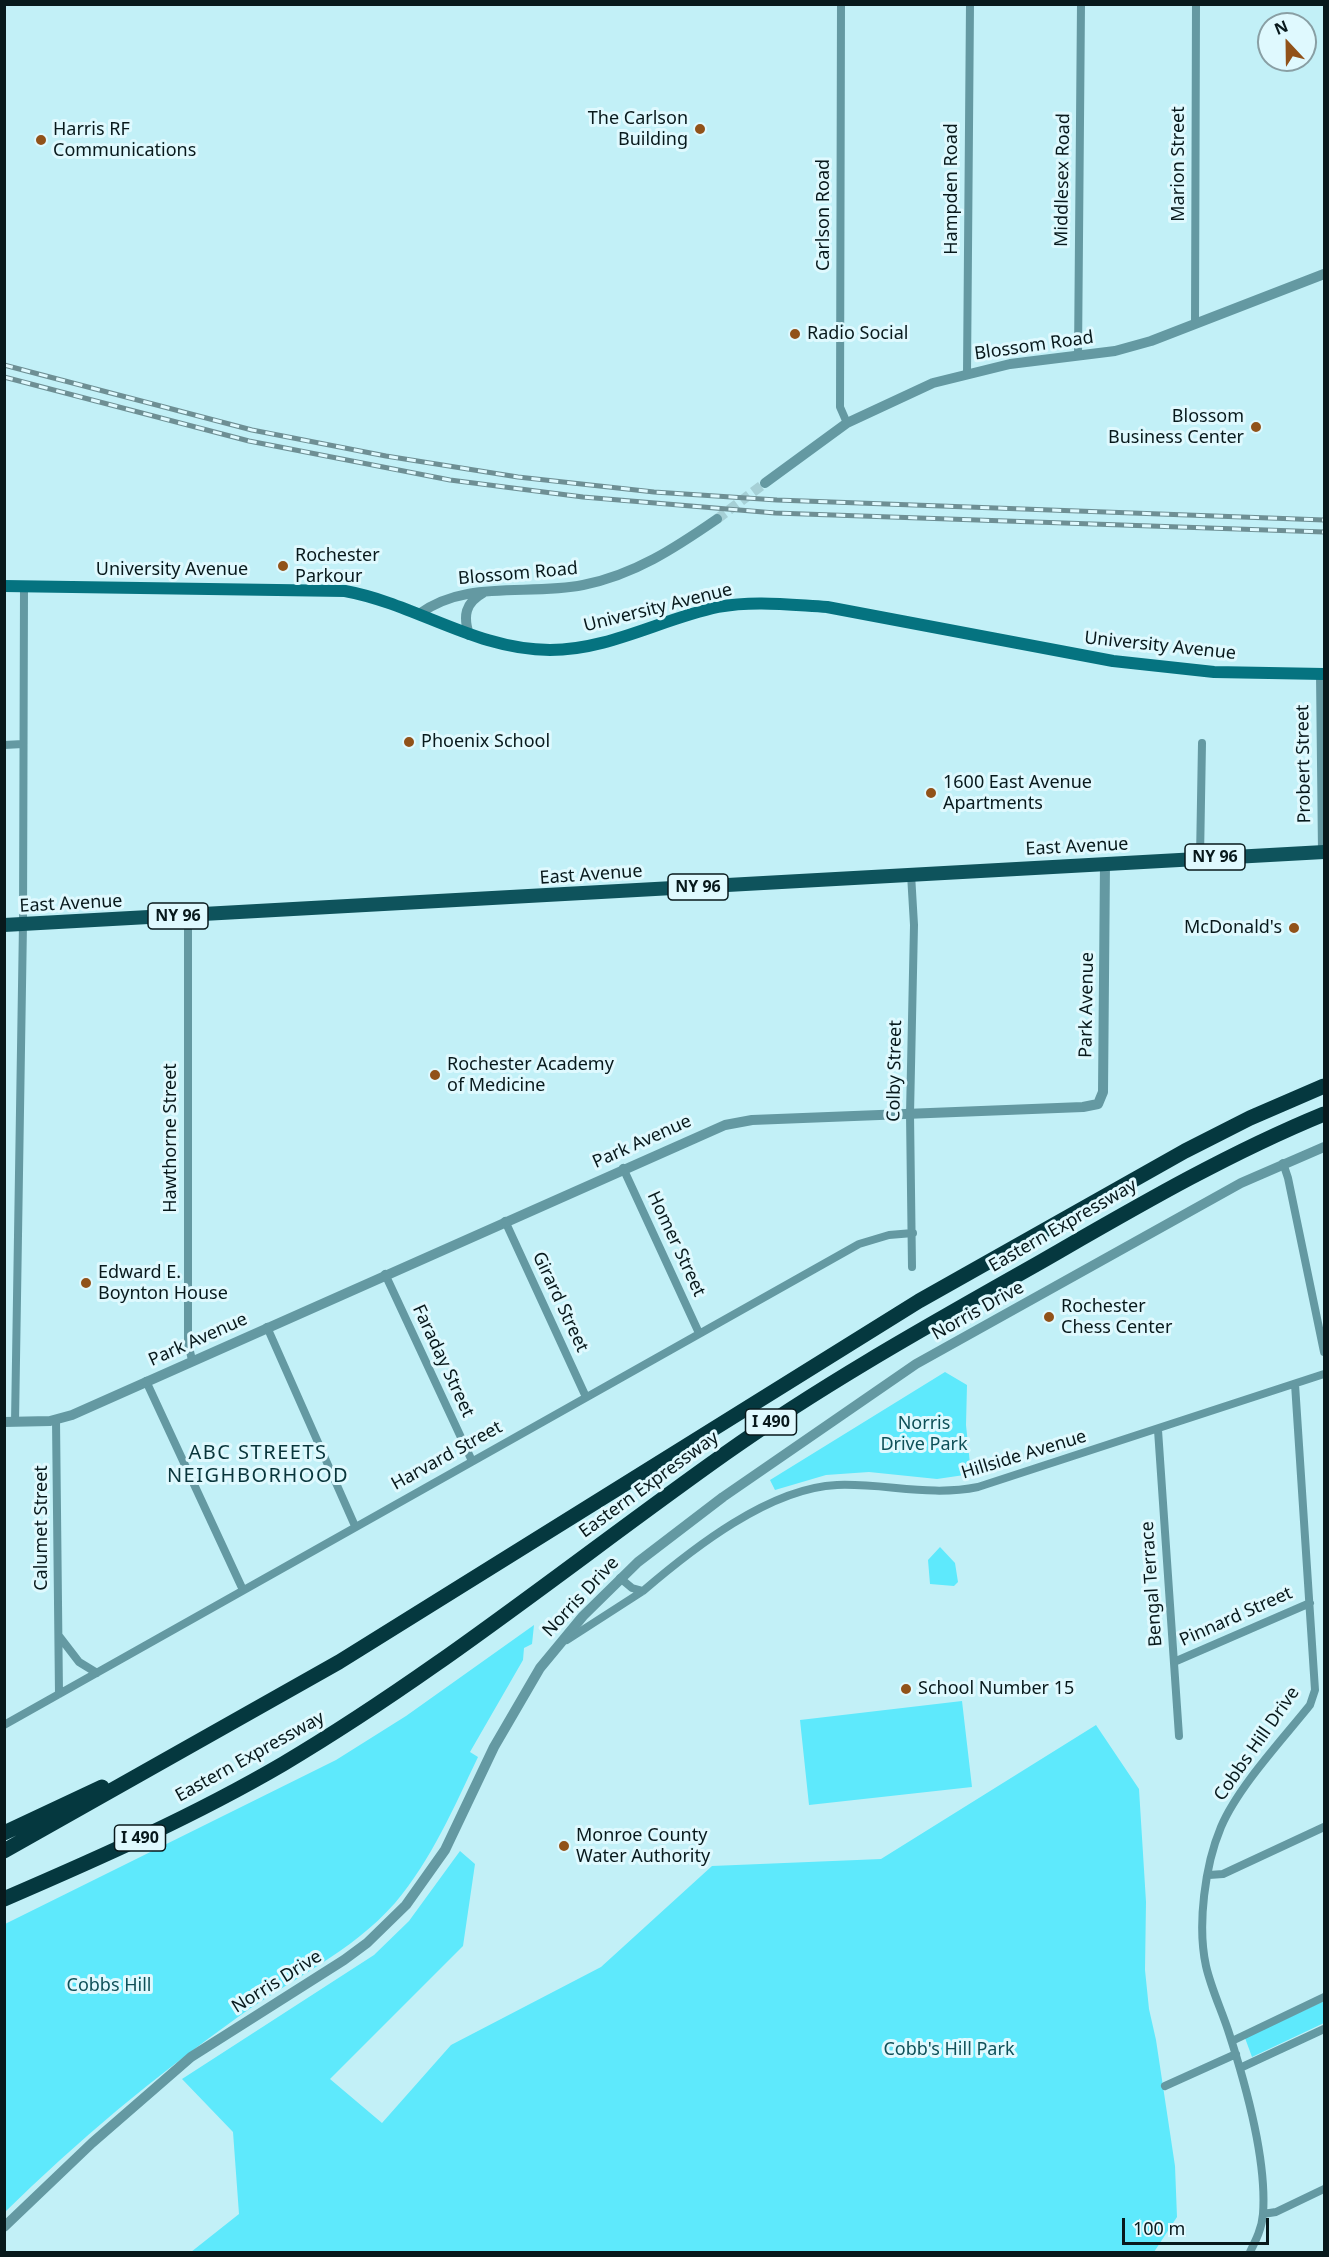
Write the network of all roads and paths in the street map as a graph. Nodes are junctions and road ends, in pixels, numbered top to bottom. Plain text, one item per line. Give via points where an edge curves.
1 (841, 4) edge
2 (970, 4) edge
3 (1081, 4) edge
4 (1196, 4) edge
5 (1324, 274) edge
6 (1195, 324) junction
7 (1078, 356) junction
8 (967, 373) junction
9 (847, 423) junction
10 (765, 483) tunnel mouth
11 (717, 519) tunnel mouth
12 (4, 586) edge
13 (24, 587) junction
14 (486, 592) junction
15 (419, 614) junction
16 (469, 635) junction
17 (1322, 675) edge
18 (1202, 743) dead end
19 (23, 744) junction
20 (4, 745) edge
21 (1323, 852) edge
22 (1200, 858) junction
23 (1105, 863) junction
24 (911, 874) junction
25 (188, 916) junction
26 (23, 924) junction
27 (4, 925) edge
28 (1324, 1080) edge
29 (1324, 1086) edge
30 (910, 1114) junction
31 (1324, 1116) edge
32 (1250, 1118) junction
33 (1324, 1147) edge
34 (1283, 1163) junction
35 (623, 1168) junction
36 (505, 1221) junction
37 (913, 1233) junction
38 (912, 1267) dead end
39 (385, 1274) junction
40 (267, 1327) junction
41 (699, 1333) junction
42 (1324, 1352) edge
43 (192, 1360) junction
44 (1324, 1374) edge
45 (147, 1381) junction
46 (1295, 1384) junction
47 (586, 1397) junction
48 (56, 1420) junction
49 (10, 1422) edge
50 (1158, 1430) junction
51 (472, 1461) junction
52 (355, 1526) junction
53 (620, 1578) junction
54 (243, 1590) junction
55 (643, 1591) junction
56 (1310, 1603) junction
57 (59, 1635) junction
58 (557, 1647) junction
59 (1174, 1662) junction
60 (97, 1673) junction
61 (60, 1694) junction
62 (4, 1725) edge
63 (213, 1734) junction
64 (1179, 1736) dead end
65 (1324, 1827) edge
66 (4, 1833) edge
67 (139, 1839) junction
68 (4, 1851) edge
69 (1209, 1875) junction
70 (4, 1899) edge
71 (4, 1909) edge
72 (1324, 1997) edge
73 (1324, 2029) edge
74 (1232, 2041) junction
75 (1236, 2054) junction
76 (1240, 2068) junction
77 (1165, 2086) dead end
78 (1324, 2189) edge
79 (1263, 2214) junction
80 (4, 2227) edge
81 (1250, 2253) edge

1 - 9 street, Carlson Road via 840,407
2 - 8 street, Hampden Road
3 - 7 street, Middlesex Road
4 - 6 street, Marion Street
5 - 6 street, Blossom Road
6 - 7 street, Blossom Road via 1142,344
7 - 8 street, Blossom Road
8 - 9 street, Blossom Road via 906,394
9 - 10 street, Blossom Road
11 - 14 street, Blossom Road via 659,558 610,579 582,586
12 - 13 main road, University Avenue
13 - 15 main road, University Avenue via 345,591 376,597
13 - 19 street
14 - 15 street, Blossom Road via 452,596
14 - 16 street via 473,598 467,607 465,623
15 - 16 main road, University Avenue
16 - 17 main road, University Avenue via 516,648 553,650 618,639 720,607 770,603 827,607 1113,661 1214,672
17 - 21 street, Probert Street
18 - 22 street
19 - 20 street
19 - 26 street
21 - 22 main road, East Avenue / NY 96
22 - 23 main road, East Avenue / NY 96
23 - 24 main road, East Avenue / NY 96
23 - 30 street, Park Avenue via 1100,1103 1083,1107
24 - 25 main road, East Avenue / NY 96
24 - 30 street, Colby Street via 914,925
25 - 26 main road, East Avenue / NY 96
25 - 43 street, Hawthorne Street via 188,1343
26 - 27 main road, East Avenue / NY 96
26 - 49 street
28 - 32 highway
29 - 32 highway, Eastern Expressway / I 490
30 - 35 street, Park Avenue via 731,1123
30 - 37 street, Colby Street
31 - 67 highway, Eastern Expressway / I 490 via 1188,1178 861,1365 726,1453 368,1711 252,1781
32 - 63 highway, Eastern Expressway / I 490 via 1138,1176 888,1319 410,1619
33 - 34 street, Norris Drive
34 - 42 street
34 - 53 street, Norris Drive via 1218,1195 916,1364 723,1497
35 - 36 street, Park Avenue
35 - 41 street, Homer Street
36 - 39 street, Park Avenue
36 - 47 street, Girard Street
37 - 38 street, Colby Street
37 - 41 street, Harvard Street via 859,1244
39 - 40 street, Park Avenue
39 - 51 street, Faraday Street
40 - 43 street, Park Avenue
40 - 52 street
41 - 47 street, Harvard Street
43 - 45 street, Park Avenue
44 - 46 street, Hillside Avenue
45 - 48 street, Park Avenue
45 - 54 street
46 - 50 street, Hillside Avenue
46 - 56 street, Cobbs Hill Drive
47 - 51 street, Harvard Street
48 - 49 street, Park Avenue
48 - 57 street, Calumet Street
50 - 55 street, Hillside Avenue via 957,1491 916,1492 836,1485 795,1494 721,1531
50 - 59 street, Bengal Terrace
51 - 52 street, Harvard Street
52 - 54 street, Harvard Street
53 - 55 street
53 - 58 street, Norris Drive
54 - 60 street, Harvard Street
55 - 58 street, Hillside Avenue
56 - 59 street, Pinnard Street
56 - 69 street, Cobbs Hill Drive via 1316,1682 1313,1697 1229,1811 1217,1839
57 - 60 street via 79,1662
57 - 61 street, Calumet Street
58 - 80 street, Norris Drive via 503,1730 445,1850 406,1905 344,1960 191,2057
59 - 64 street, Bengal Terrace
60 - 61 street, Harvard Street
61 - 62 street, Harvard Street
63 - 66 highway
63 - 68 highway, Eastern Expressway / I 490
65 - 69 street via 1223,1874
67 - 70 highway, Eastern Expressway / I 490
67 - 71 highway
69 - 74 street, Cobbs Hill Drive via 1203,1906 1206,1967
72 - 74 street
73 - 76 street
74 - 75 street, Cobbs Hill Drive
75 - 76 street, Cobbs Hill Drive
75 - 77 street
76 - 79 street, Cobbs Hill Drive via 1260,2160
78 - 79 street via 1276,2212
79 - 81 street, Cobbs Hill Drive

